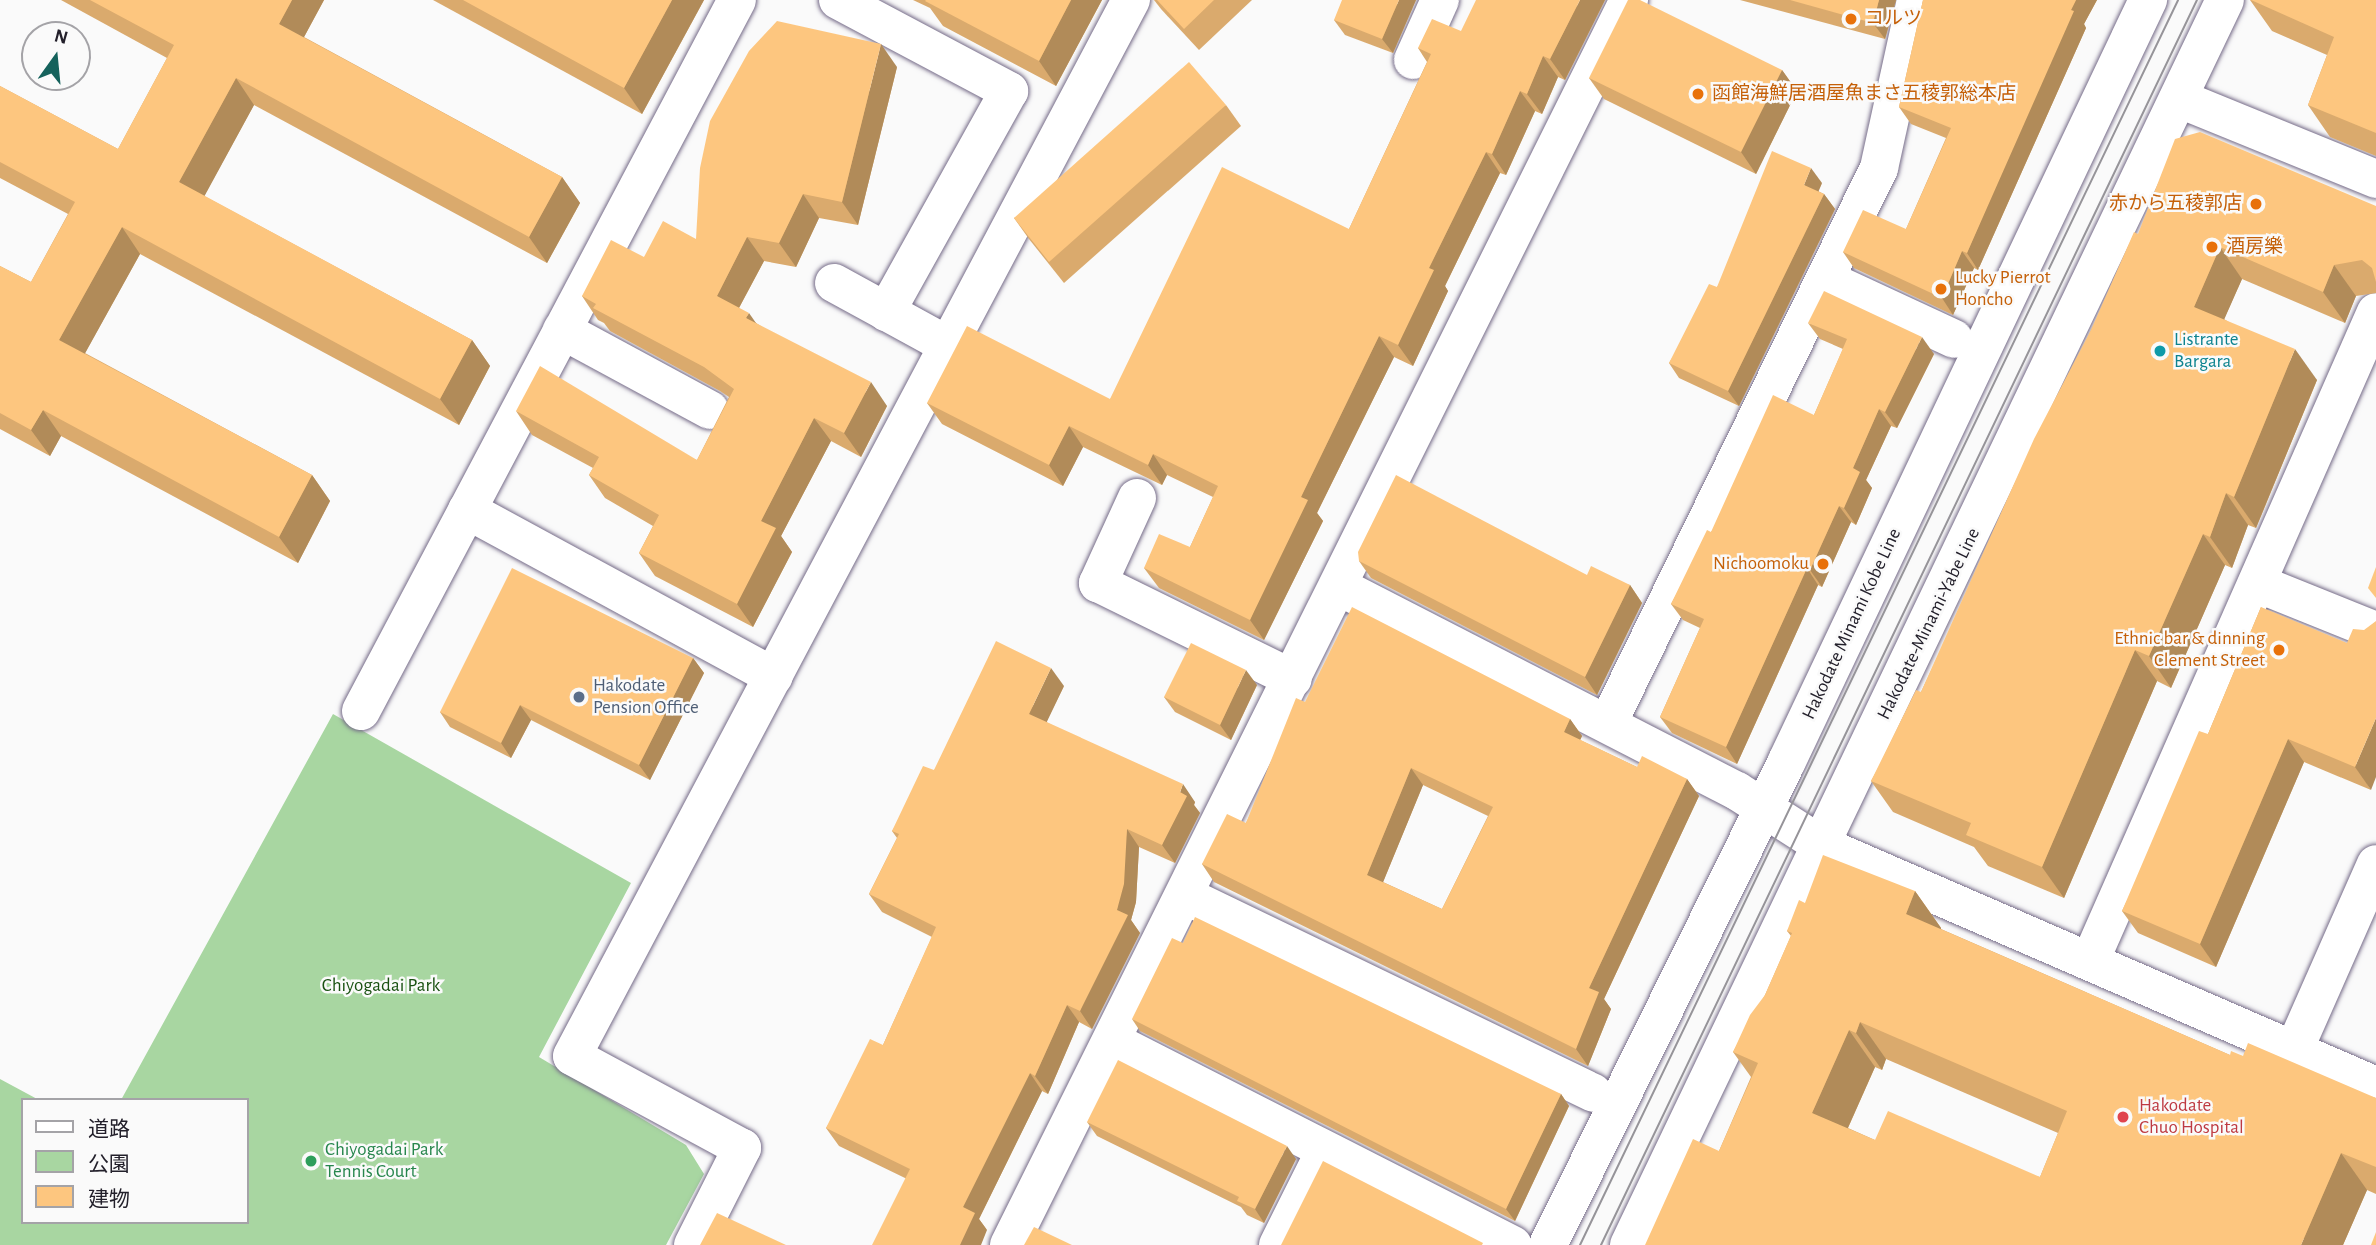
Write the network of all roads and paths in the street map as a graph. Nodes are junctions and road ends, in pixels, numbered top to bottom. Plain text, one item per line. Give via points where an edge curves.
1 (737, 0) edge
2 (838, 0) edge
3 (1131, 0) edge
4 (1440, 0) edge
5 (1629, 0) edge
6 (1916, 0) edge
7 (2148, 0) edge
8 (2225, 0) edge
9 (1413, 60) dead end
10 (2180, 99) junction
11 (2376, 179) edge
12 (1825, 279) junction
13 (834, 283) dead end
14 (886, 312) junction
15 (2376, 312) edge
16 (562, 330) junction
17 (1954, 339) dead end
18 (949, 346) junction
19 (710, 410) dead end
20 (1137, 498) dead end
21 (467, 510) junction
22 (2259, 584) junction
23 (1340, 587) junction
24 (2376, 631) edge
25 (774, 677) junction
26 (1293, 680) junction
27 (361, 711) dead end
28 (1608, 723) junction
29 (1763, 807) junction
30 (1821, 845) junction
31 (2376, 864) edge
32 (1186, 896) junction
33 (2362, 932) edge
34 (2090, 961) junction
35 (1112, 1041) junction
36 (2294, 1050) junction
37 (2376, 1086) edge
38 (1593, 1093) dead end
39 (1325, 1151) junction
40 (693, 1245) edge
41 (1009, 1245) edge
42 (1278, 1245) edge
43 (1513, 1245) edge
44 (1548, 1245) edge
45 (1629, 1245) edge

1 - 16 street
2 - 14 street via 1009,91
3 - 18 street
4 - 9 street
5 - 23 street
6 - 12 street via 1879,168
7 - 29 street, Hakodate Minami Kobe Line
8 - 10 street, Hakodate-Minami-Yabe Line
10 - 11 street
10 - 30 street, Hakodate-Minami-Yabe Line
12 - 17 street
12 - 28 street
13 - 14 street
14 - 18 street
15 - 22 street
16 - 19 street
16 - 21 street
18 - 25 street
20 - 26 street via 1098,583
21 - 25 street
21 - 27 street
22 - 24 street
22 - 34 street
23 - 26 street
23 - 28 street
25 - 40 street via 572,1056 742,1148
26 - 32 street
28 - 29 street
29 - 30 street
29 - 44 street, Hakodate Minami Kobe Line
30 - 34 street
30 - 45 street, Hakodate-Minami-Yabe Line
31 - 33 street
32 - 35 street
32 - 38 street
33 - 36 street
34 - 36 street
35 - 39 street
35 - 41 street
36 - 37 street
39 - 42 street
39 - 43 street

